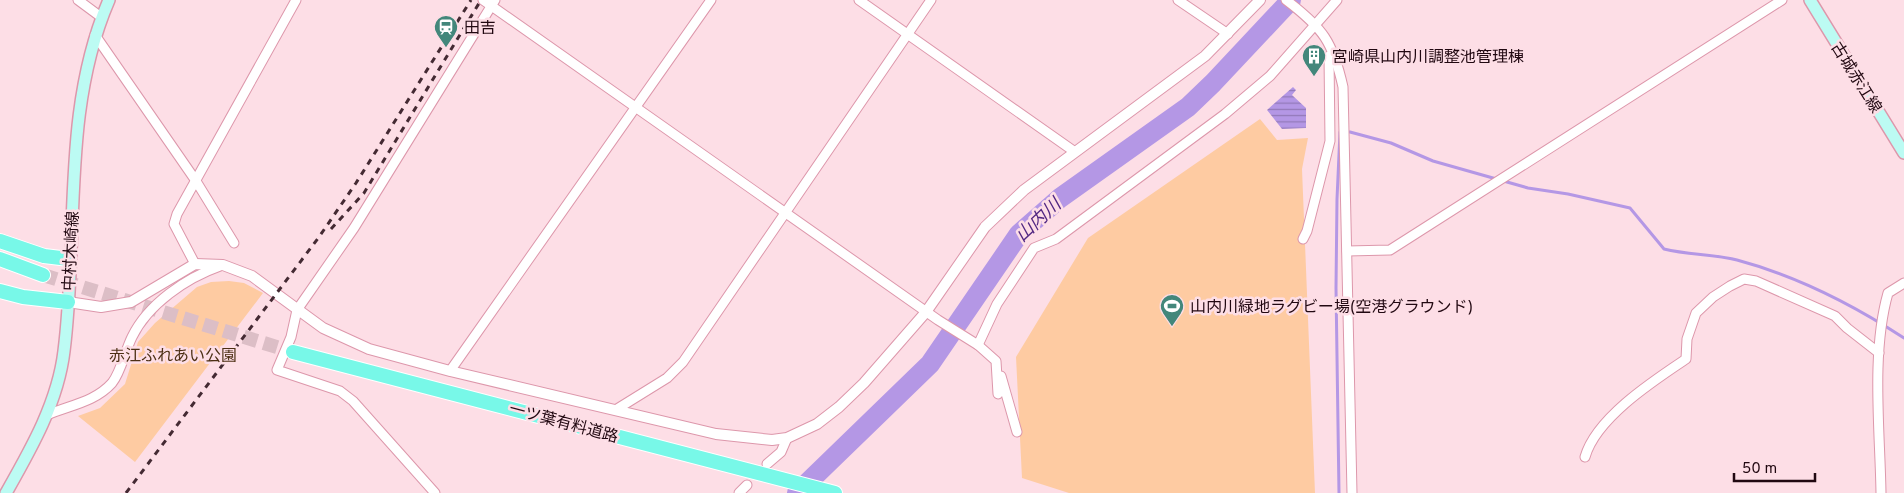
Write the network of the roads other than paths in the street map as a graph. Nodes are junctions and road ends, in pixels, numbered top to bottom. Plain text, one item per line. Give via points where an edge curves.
1 (78, 0) edge
2 (109, 0) edge
3 (296, 0) edge
4 (483, 0) edge
5 (711, 0) edge
6 (859, 0) edge
7 (932, 0) edge
8 (1178, 0) edge
9 (1260, 0) edge
10 (1286, 0) edge
11 (1337, 0) edge
12 (1782, 0) edge
13 (1810, 0) edge
14 (494, 3) edge
15 (101, 17) junction
16 (1313, 21) junction
17 (908, 34) junction
18 (1228, 34) junction
19 (95, 35) junction
20 (1334, 54) junction
21 (634, 109) junction
22 (1075, 152) junction
23 (1904, 153) edge
24 (196, 180) junction
25 (785, 212) junction
26 (1302, 239) dead end
27 (0, 241) edge
28 (234, 243) dead end
29 (1348, 251) junction
30 (0, 259) edge
31 (70, 259) junction
32 (0, 264) edge
33 (195, 264) junction
34 (222, 265) junction
35 (1904, 283) edge
36 (0, 291) edge
37 (68, 302) junction
38 (297, 310) junction
39 (926, 312) junction
40 (974, 343) junction
41 (293, 352) tunnel mouth
42 (1879, 353) junction
43 (996, 361) junction
44 (450, 371) junction
45 (998, 394) dead end
46 (617, 409) junction
47 (47, 416) junction
48 (1017, 432) dead end
49 (787, 438) junction
50 (1585, 457) dead end
51 (767, 464) dead end
52 (748, 485) dead end
53 (6, 493) edge
54 (436, 493) edge
55 (739, 493) edge
56 (835, 493) edge
57 (1352, 493) edge
58 (1881, 493) edge

1 - 15 street
2 - 15 main road, 中村木崎線
3 - 24 street
4 - 14 street
5 - 21 street
6 - 17 street
7 - 17 street
8 - 18 street
9 - 18 street
10 - 16 street
11 - 16 street
12 - 29 street via 1390,250
13 - 23 main road, 古城赤江線
14 - 21 street
14 - 38 street via 354,228
15 - 19 main road, 中村木崎線
16 - 20 street
16 - 40 street via 1270,76 1225,114 1056,239 1034,248
17 - 22 street
17 - 25 street
18 - 22 street via 1176,79
19 - 24 street
19 - 31 main road, 中村木崎線 via 79,109
20 - 26 street via 1328,56 1330,141 1307,231
20 - 29 street via 1343,87
21 - 25 street
21 - 44 street
22 - 39 street via 1024,190 985,227
24 - 28 street
24 - 33 street via 174,224
25 - 39 street
25 - 46 street via 684,362 667,378
27 - 31 main road via 44,256
29 - 57 street
30 - 32 main road via 44,275
31 - 37 main road, 中村木崎線
33 - 34 street
33 - 37 street via 132,302 102,307
34 - 38 street via 252,276
34 - 47 street via 203,272 146,313 113,382 93,399
35 - 42 street via 1888,293 1881,316
36 - 37 main road
37 - 47 main road, 中村木崎線 via 64,352
38 - 44 street via 323,328 370,349
38 - 54 street via 291,337 277,370 340,390
39 - 40 street
39 - 49 street via 884,362 839,407 817,424
40 - 43 street
41 - 56 main road, 一ツ葉有料道路
42 - 50 street via 1835,316 1756,281 1744,279 1713,297 1696,313 1687,339 1686,359 1630,399 1588,445
42 - 58 street
43 - 45 street
43 - 48 street
44 - 46 street
46 - 49 street via 716,434 772,440
47 - 53 main road, 中村木崎線
49 - 51 street via 781,452
52 - 55 street

